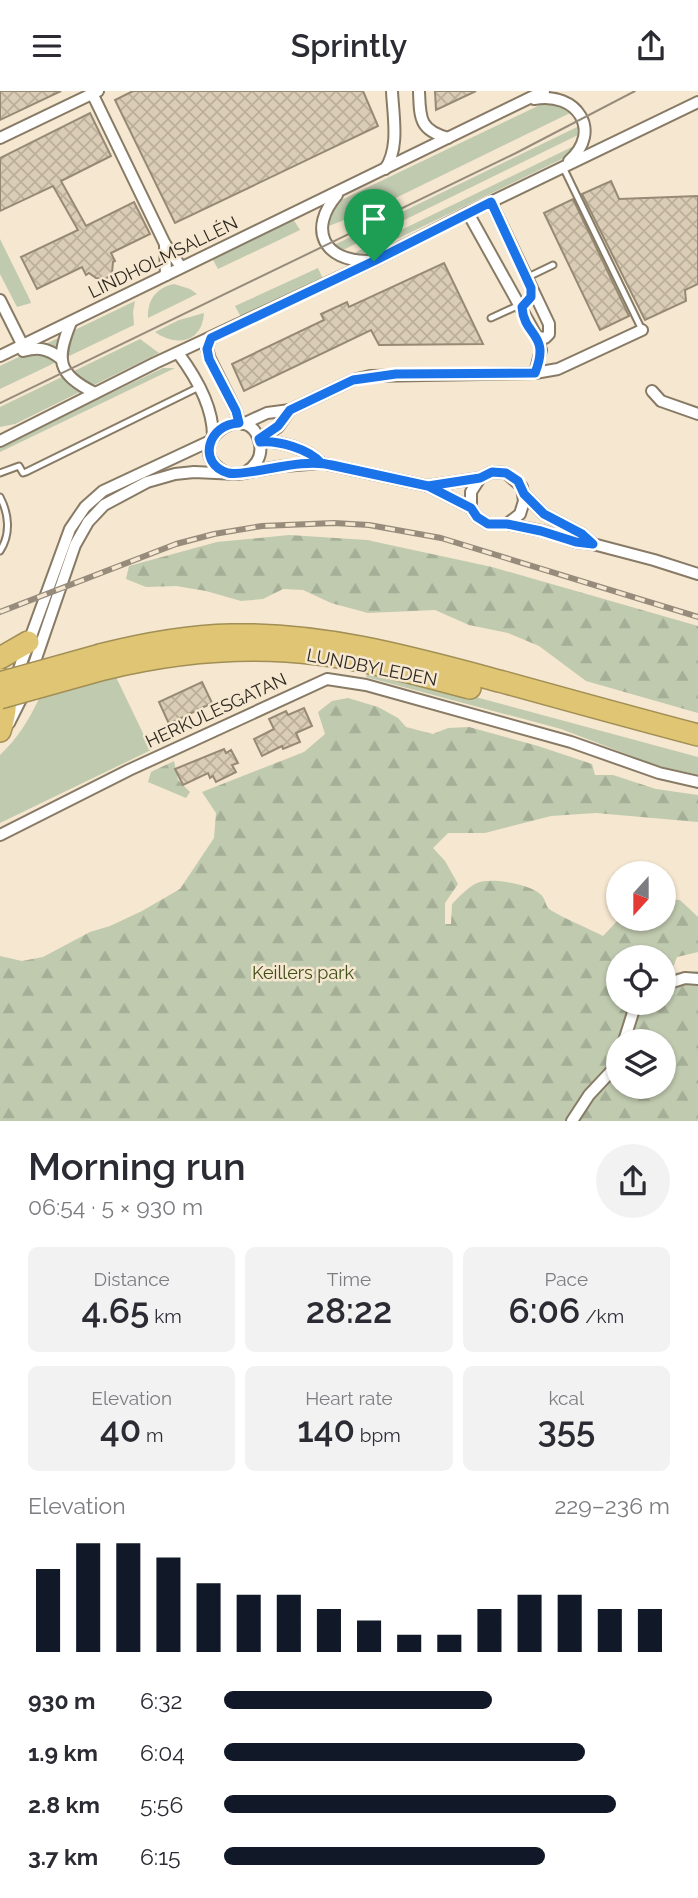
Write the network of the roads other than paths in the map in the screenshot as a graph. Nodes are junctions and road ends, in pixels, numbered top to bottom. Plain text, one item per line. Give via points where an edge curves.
1 (392, 91) edge
2 (419, 91) edge
3 (544, 91) edge
4 (94, 92) edge
5 (698, 102) edge
6 (520, 103) junction
7 (0, 138) edge
8 (448, 138) junction
9 (563, 167) junction
10 (385, 169) junction
11 (552, 173) junction
12 (341, 190) junction
13 (491, 202) junction
14 (468, 213) junction
15 (165, 244) junction
16 (374, 261) junction
17 (553, 265) dead end
18 (181, 267) junction
19 (166, 275) junction
20 (529, 283) junction
21 (0, 300) edge
22 (521, 304) junction
23 (540, 305) junction
24 (491, 318) dead end
25 (71, 322) junction
26 (642, 330) joint
27 (537, 337) junction
28 (211, 338) junction
29 (23, 346) junction
30 (178, 353) junction
31 (1, 356) edge
32 (60, 358) junction
33 (535, 373) junction
34 (199, 387) junction
35 (652, 391) dead end
36 (95, 393) junction
37 (290, 410) junction
38 (698, 414) edge
39 (241, 424) junction
40 (211, 439) junction
41 (259, 440) junction
42 (0, 441) edge
43 (321, 463) junction
44 (0, 473) edge
45 (227, 473) junction
46 (243, 473) junction
47 (480, 478) junction
48 (428, 486) junction
49 (524, 494) junction
50 (0, 496) edge
51 (471, 508) junction
52 (507, 524) junction
53 (593, 544) junction
54 (0, 551) edge
55 (698, 574) edge
56 (29, 642) junction
57 (0, 658) edge
58 (102, 662) junction
59 (0, 677) edge
60 (1, 697) edge
61 (0, 731) edge
62 (698, 735) edge
63 (698, 750) edge
64 (698, 782) edge
65 (0, 835) edge
66 (698, 979) edge
67 (676, 981) edge
68 (606, 1077) edge
69 (572, 1121) edge

1 - 10 street via 394,147
2 - 8 street via 423,124
3 - 6 street, LINDHOLMSALLÉN
4 - 7 street
4 - 15 street
5 - 9 street, LINDHOLMSALLÉN
6 - 8 street, LINDHOLMSALLÉN
6 - 11 street, LINDHOLMSALLÉN via 555,97 582,116 580,148
8 - 10 street, LINDHOLMSALLÉN
9 - 11 street, LINDHOLMSALLÉN
9 - 26 lane
10 - 12 street, LINDHOLMSALLÉN
11 - 13 street, LINDHOLMSALLÉN
12 - 16 street via 321,220 325,241 347,260
12 - 18 street, LINDHOLMSALLÉN
13 - 14 street, LINDHOLMSALLÉN
13 - 20 street
14 - 16 street, LINDHOLMSALLÉN
14 - 22 street
15 - 18 street
15 - 19 street
16 - 28 street, LINDHOLMSALLÉN
17 - 20 lane
18 - 19 street, LINDHOLMSALLÉN
19 - 25 street, LINDHOLMSALLÉN
20 - 22 street via 531,297
20 - 23 street
21 - 29 street
22 - 23 street via 533,301
22 - 24 lane
22 - 27 street
23 - 27 street via 550,329 545,338
25 - 29 street, LINDHOLMSALLÉN
25 - 32 street
26 - 33 street via 558,369
27 - 33 street via 541,350
28 - 30 street, LINDHOLMSALLÉN
28 - 39 street via 209,359
29 - 31 street, LINDHOLMSALLÉN
30 - 34 street
30 - 36 street, LINDHOLMSALLÉN
31 - 32 street via 37,348
32 - 36 street via 74,380
33 - 37 street via 370,376
34 - 40 street via 210,409
34 - 44 lane via 26,472 19,466
35 - 38 street via 661,401
36 - 42 street, LINDHOLMSALLÉN
37 - 39 street
37 - 41 street
39 - 40 street via 222,426
39 - 41 street
40 - 45 street via 213,461
40 - 56 street via 103,491 77,517
41 - 43 street via 314,455
41 - 46 street via 257,462
43 - 46 street
43 - 48 street
45 - 46 street
45 - 61 street via 162,477 104,505 88,522 75,545 23,696
47 - 48 street
47 - 49 street via 492,472 506,473 518,481
47 - 51 street via 471,492
48 - 51 street
49 - 52 street via 521,511
49 - 53 street via 544,514
50 - 54 lane via 7,511 7,535
51 - 52 street via 488,524
52 - 53 street
53 - 55 street
56 - 57 highway
56 - 60 street
58 - 60 highway, LUNDBYLEDEN, bridge
58 - 62 highway, LUNDBYLEDEN via 136,646 204,636 321,639 425,661
58 - 63 highway, LUNDBYLEDEN via 218,651 319,654 425,677
59 - 60 highway
60 - 61 highway via 5,712
64 - 65 street, HERKULESGATAN via 366,685 327,679
66 - 67 street
68 - 69 street

